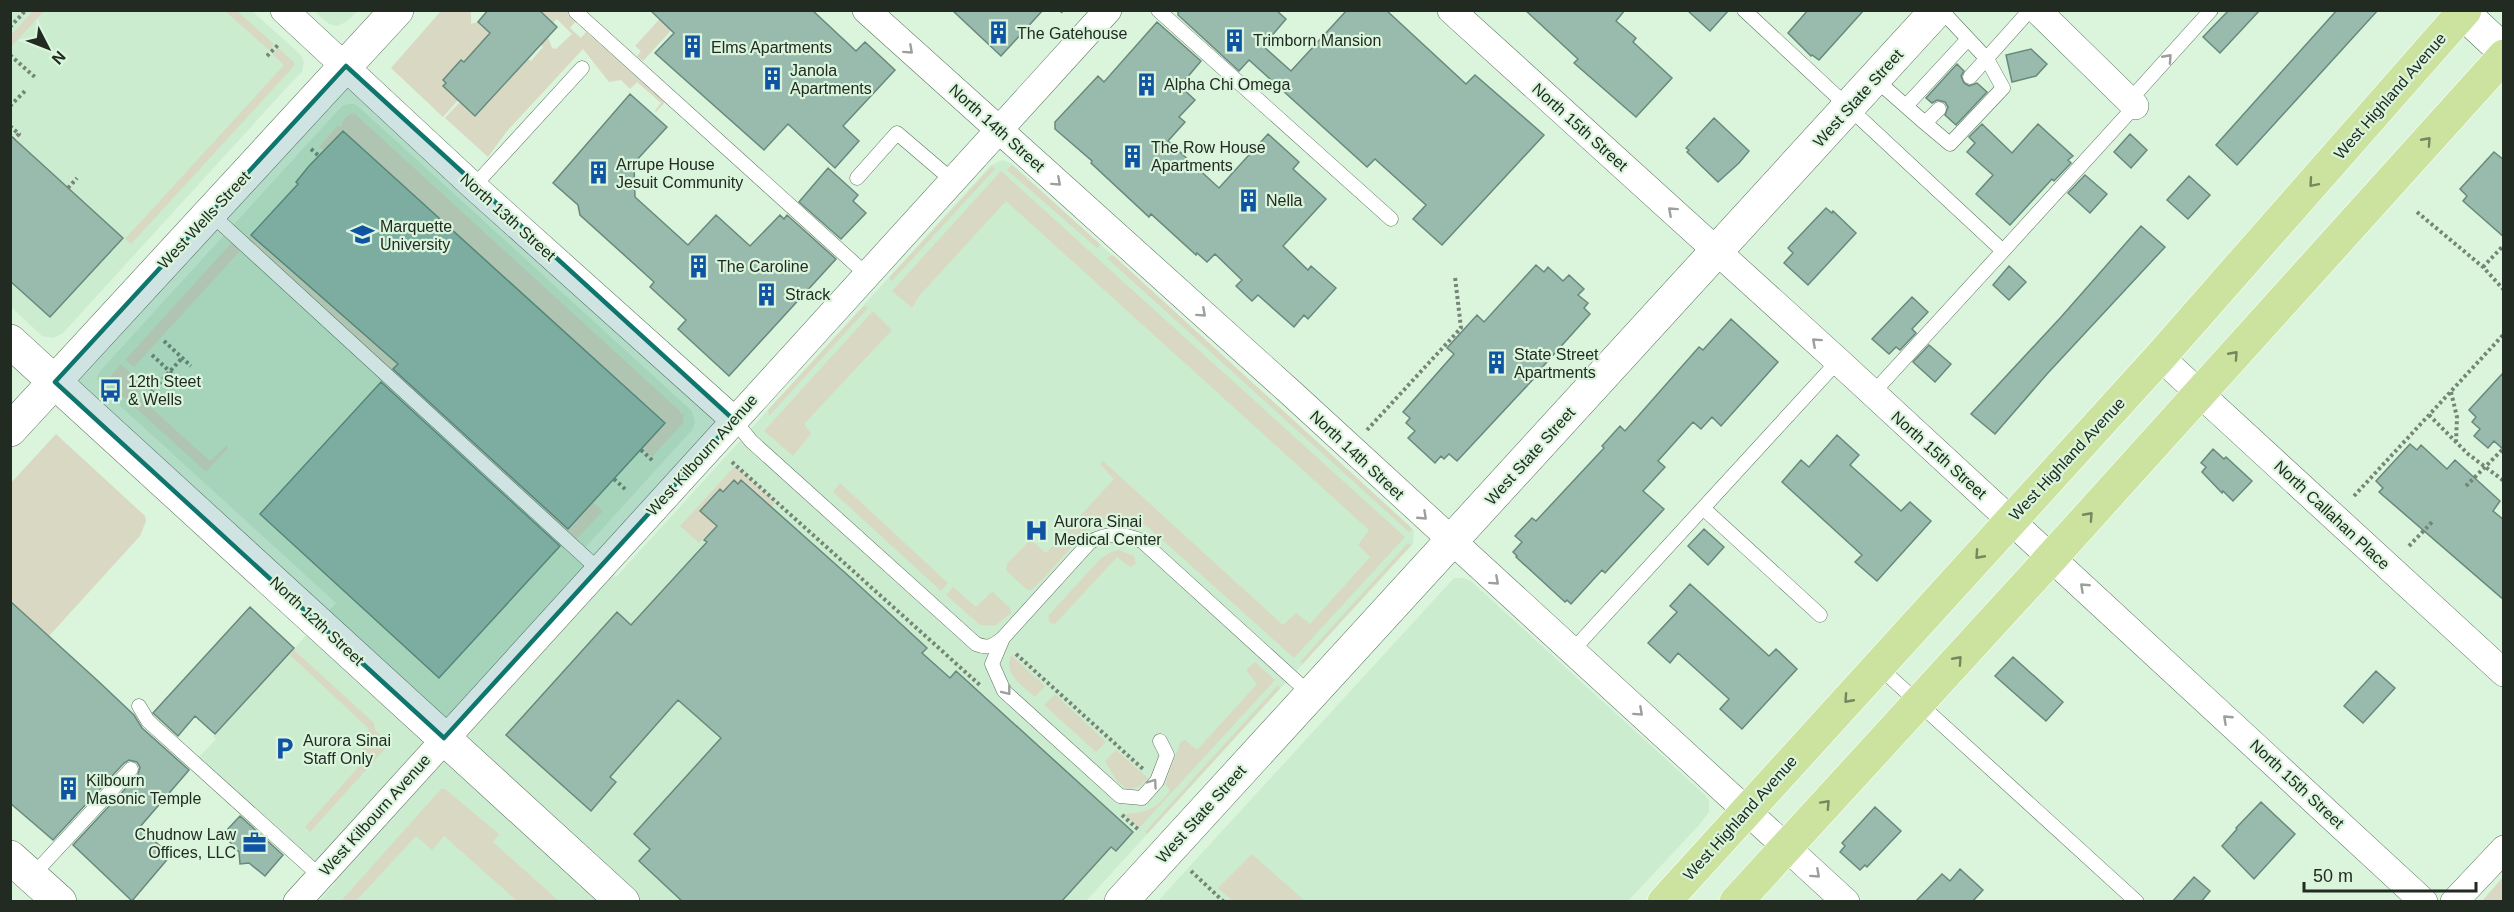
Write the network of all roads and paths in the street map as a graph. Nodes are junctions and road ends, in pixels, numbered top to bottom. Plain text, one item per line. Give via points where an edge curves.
1 (26, 10) edge
2 (284, 10) edge
3 (397, 10) edge
4 (577, 10) edge
5 (866, 10) edge
6 (1108, 10) edge
7 (1158, 10) edge
8 (1451, 10) edge
9 (1744, 10) edge
10 (1939, 10) edge
11 (2031, 10) edge
12 (2037, 10) edge
13 (2211, 10) edge
14 (2463, 11) edge
15 (10, 27) edge
16 (1968, 39) junction
17 (279, 44) dead end
18 (2504, 53) edge
19 (10, 56) edge
20 (267, 56) dead end
21 (1987, 59) junction
22 (346, 66) junction
23 (582, 68) dead end
24 (1970, 76) dead end
25 (36, 78) dead end
26 (1875, 79) junction
27 (24, 91) dead end
28 (2132, 104) junction
29 (10, 106) edge
30 (1906, 106) junction
31 (1849, 108) junction
32 (1939, 109) dead end
33 (1925, 123) junction
34 (10, 126) edge
35 (998, 129) junction
36 (14, 139) dead end
37 (311, 149) dead end
38 (318, 155) dead end
39 (77, 178) dead end
40 (857, 178) dead end
41 (952, 180) junction
42 (474, 186) junction
43 (68, 188) dead end
44 (2417, 212) dead end
45 (210, 213) junction
46 (1391, 219) dead end
47 (2504, 245) edge
48 (2003, 251) junction
49 (1717, 252) junction
50 (2483, 267) junction
51 (866, 274) junction
52 (1455, 277) dead end
53 (2504, 290) edge
54 (2504, 334) edge
55 (10, 341) edge
56 (164, 341) dead end
57 (152, 355) dead end
58 (2160, 357) junction
59 (182, 358) junction
60 (1838, 361) junction
61 (191, 366) dead end
62 (170, 372) junction
63 (179, 380) dead end
64 (55, 382) junction
65 (2451, 392) junction
66 (2200, 393) junction
67 (1872, 394) junction
68 (147, 397) dead end
69 (2429, 415) junction
70 (734, 420) junction
71 (10, 430) edge
72 (1367, 430) dead end
73 (2456, 443) junction
74 (2502, 449) edge
75 (641, 450) dead end
76 (653, 461) dead end
77 (732, 462) dead end
78 (2485, 468) junction
79 (614, 479) dead end
80 (2504, 481) edge
81 (2466, 486) dead end
82 (626, 490) dead end
83 (2354, 496) dead end
84 (1703, 508) junction
85 (2011, 520) junction
86 (2433, 521) dead end
87 (1452, 541) junction
88 (2409, 546) dead end
89 (2051, 558) junction
90 (598, 569) junction
91 (1820, 615) dead end
92 (1003, 638) junction
93 (1572, 651) junction
94 (1016, 654) dead end
95 (1878, 666) junction
96 (2504, 673) edge
97 (989, 692) dead end
98 (1310, 693) junction
99 (1919, 703) junction
100 (139, 706) dead end
101 (444, 738) junction
102 (1160, 741) dead end
103 (131, 769) dead end
104 (1148, 773) dead end
105 (1747, 810) junction
106 (1118, 811) dead end
107 (1140, 831) dead end
108 (1786, 847) junction
109 (2504, 849) edge
110 (21, 867) edge
111 (1191, 871) dead end
112 (320, 876) junction
113 (60, 902) edge
114 (297, 902) edge
115 (623, 902) edge
116 (1121, 902) edge
117 (1224, 902) edge
118 (1664, 902) edge
119 (1736, 902) edge
120 (1846, 902) edge
121 (2137, 902) edge
122 (2424, 902) edge
123 (2454, 902) edge

1 - 15 path
2 - 22 street, North 13th Street
3 - 22 street, West Wells Street
4 - 51 lane
5 -> 35 street, North 14th Street
6 - 35 street, West Kilbourn Avenue
7 - 46 lane
49 -> 8 street, North 15th Street
9 - 31 lane
10 - 16 lane
10 - 26 street, West State Street
11 - 21 lane
12 - 28 street
28 -> 13 lane
14 - 18 street
14 -> 58 main road, West Highland Avenue
16 - 21 lane
16 - 30 lane
17 - 20 path
66 -> 18 main road
19 - 25 path
21 - 24 lane
21 - 33 lane via 2002,88 1950,144
22 - 42 street, North 13th Street
22 - 45 street, West Wells Street
23 - 42 lane
26 - 30 lane
26 - 31 street, West State Street
27 - 29 path
28 - 48 lane
30 - 33 lane
31 - 48 lane
31 - 49 street, West State Street
32 - 33 lane
34 - 36 path via 19,134
35 - 41 street, West Kilbourn Avenue
35 -> 87 street, North 14th Street
37 - 38 path
39 - 43 path
40 - 41 lane via 897,133
41 - 51 street, West Kilbourn Avenue
42 - 70 street, North 13th Street
44 - 50 path
45 - 64 street, West Wells Street
45 - 90 lane
47 - 50 path
48 - 67 lane
60 -> 49 street, North 15th Street
49 - 87 street, West State Street
50 - 53 path
51 - 70 street, West Kilbourn Avenue
52 - 72 path via 1462,329
54 - 65 path
55 - 64 street, North 12th Street
56 - 59 path
57 - 62 path
58 - 66 street, North Callahan Place
58 - 85 main road, West Highland Avenue
59 - 61 path
59 - 62 path
60 - 67 street, North 15th Street
60 - 84 lane
62 - 63 path
62 - 68 path
64 - 71 street, West Wells Street
64 - 101 street, North 12th Street
65 - 69 path
65 - 73 path via 2457,417
89 -> 66 main road
66 - 96 street, North Callahan Place
67 - 85 street, North 15th Street
69 - 73 path
69 - 83 path
70 - 90 street, West Kilbourn Avenue
70 - 92 lane via 751,441 967,637 984,647
73 - 78 path
74 - 78 path
75 - 76 path
77 - 97 path
78 - 80 path
78 - 81 path
79 - 82 path
84 - 91 lane
84 - 93 lane
85 - 89 street, North 15th Street
85 -> 95 main road, West Highland Avenue
86 - 88 path
87 -> 93 street, North 14th Street
87 - 98 street, West State Street
99 -> 89 main road
122 -> 89 street, North 15th Street
90 - 101 street, West Kilbourn Avenue
92 - 98 lane via 1090,542 1101,536 1126,534 1142,541
92 -> 102 lane via 992,664 1004,691 1120,796 1142,798 1157,781 1167,755
93 -> 105 street, North 14th Street
94 - 104 path
95 - 99 lane
95 -> 105 main road, West Highland Avenue
98 - 116 street, West State Street
108 -> 99 main road
99 - 121 lane
100 - 112 lane via 148,722
101 - 112 street, West Kilbourn Avenue
101 - 115 street, North 12th Street
103 - 110 lane
105 - 108 street, North 14th Street
105 - 118 main road, West Highland Avenue
106 - 107 path
108 - 119 main road
108 -> 120 street, North 14th Street
109 - 123 street
110 - 113 street
111 - 117 path
112 - 114 street, West Kilbourn Avenue

